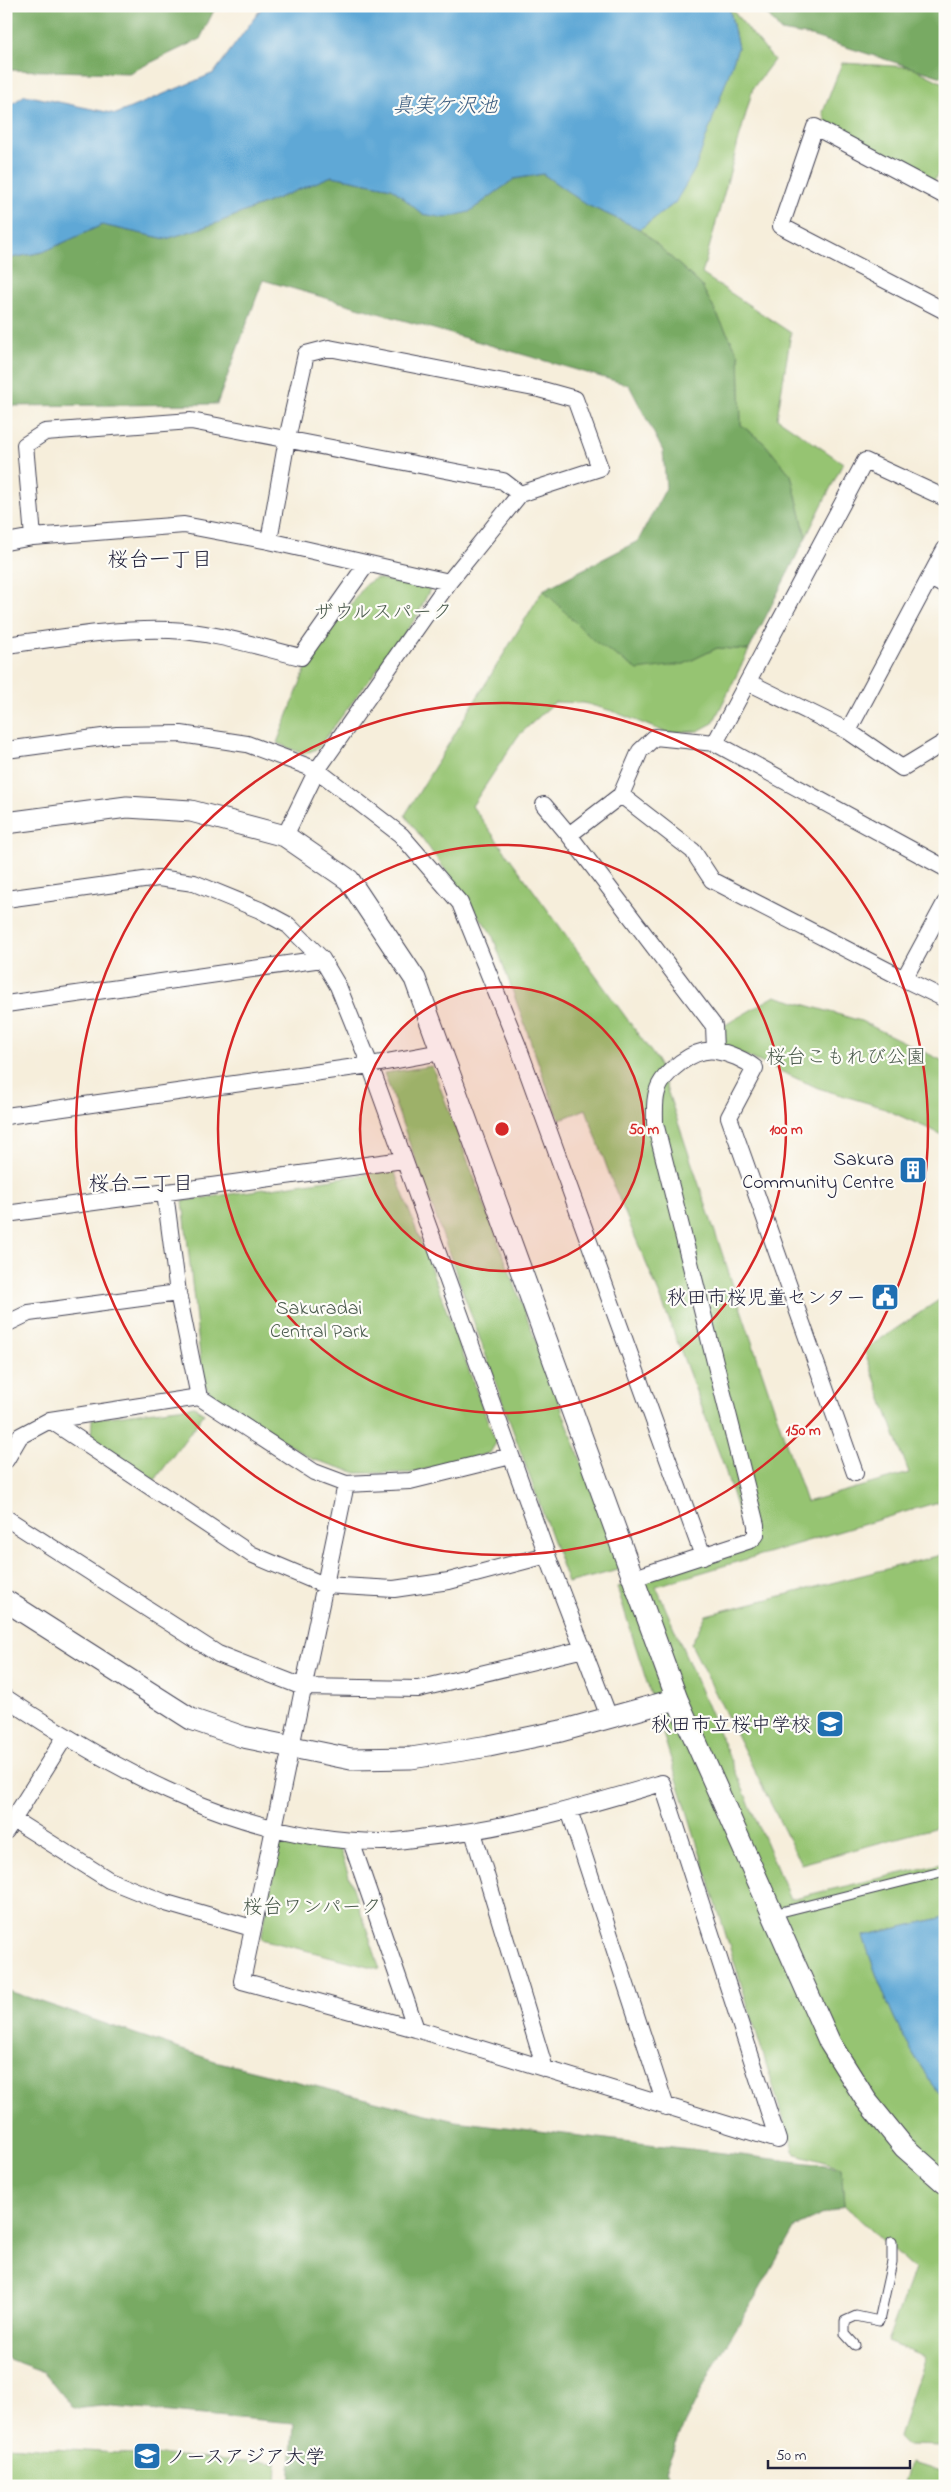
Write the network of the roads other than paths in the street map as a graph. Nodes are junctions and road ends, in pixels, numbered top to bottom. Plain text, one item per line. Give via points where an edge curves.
1 (945, 196) edge
2 (945, 311) edge
3 (287, 439) junction
4 (520, 494) junction
5 (945, 498) edge
6 (33, 537) junction
7 (269, 541) junction
8 (6, 542) edge
9 (945, 549) edge
10 (366, 565) junction
11 (930, 578) junction
12 (449, 582) junction
13 (945, 586) edge
14 (6, 645) edge
15 (748, 682) junction
16 (848, 731) junction
17 (945, 742) edge
18 (715, 743) junction
19 (6, 750) edge
20 (316, 770) junction
21 (621, 795) junction
22 (544, 805) dead end
23 (6, 823) edge
24 (569, 835) junction
25 (285, 836) junction
26 (945, 868) edge
27 (6, 899) edge
28 (945, 903) edge
29 (322, 959) junction
30 (904, 979) junction
31 (945, 999) edge
32 (6, 1004) edge
33 (715, 1050) junction
34 (441, 1052) junction
35 (370, 1065) junction
36 (6, 1116) edge
37 (403, 1160) junction
38 (165, 1193) junction
39 (6, 1214) edge
40 (178, 1293) junction
41 (6, 1324) edge
42 (199, 1397) junction
43 (50, 1420) junction
44 (511, 1456) junction
45 (6, 1460) edge
46 (855, 1473) dead end
47 (346, 1484) junction
48 (6, 1518) edge
49 (547, 1555) junction
50 (703, 1556) junction
51 (634, 1578) junction
52 (324, 1585) junction
53 (6, 1601) edge
54 (584, 1649) junction
55 (303, 1687) junction
56 (6, 1698) edge
57 (677, 1699) junction
58 (609, 1717) junction
59 (65, 1737) junction
60 (291, 1749) junction
61 (570, 1810) junction
62 (10, 1826) edge
63 (275, 1830) junction
64 (473, 1832) junction
65 (351, 1841) junction
66 (945, 1871) edge
67 (773, 1914) junction
68 (252, 1928) junction
69 (416, 2029) junction
70 (545, 2069) junction
71 (666, 2107) junction
72 (945, 2183) edge
73 (892, 2242) dead end
74 (854, 2345) dead end

1 - 2 street via 815,127 781,226
3 - 4 street via 503,481
3 - 4 street via 306,354 329,348 575,399 600,468
3 - 6 street via 191,421 45,432 25,445
3 - 7 street
4 - 12 street
5 - 15 street via 865,461
6 - 7 street via 184,525
6 - 8 street
7 - 10 street
9 - 11 street
10 - 12 street
10 - 14 street via 301,657 171,630 109,632
11 - 13 street
11 - 16 street
12 - 20 street
15 - 16 street
15 - 18 street
16 - 17 street via 902,768
18 - 21 street via 655,736 640,751
18 - 26 street
19 - 20 street via 117,735 181,734 247,744
20 - 25 street
20 - 50 street via 401,835 460,903 518,1046
21 - 24 street
21 - 30 street via 693,851 712,880
22 - 24 street
23 - 25 street via 127,807 199,813
24 - 33 street via 714,1026
25 - 34 street via 349,880 415,979
27 - 29 street via 158,878 194,883 288,925
28 - 30 street
29 - 32 street
29 - 35 street via 338,986
30 - 31 street
33 - 46 street via 755,1068 729,1117
33 - 50 street via 696,1054 674,1065 657,1090 655,1106 655,1123 756,1525 756,1535 751,1540
34 - 35 street
34 - 51 street
35 - 36 street
35 - 37 street
37 - 38 street
37 - 44 street
38 - 39 street
38 - 40 street
40 - 41 street via 29,1313
40 - 42 street
42 - 43 street
42 - 47 street via 314,1472
43 - 45 street via 20,1436
43 - 52 street via 251,1554
44 - 47 street via 410,1481
44 - 49 street
47 - 52 street
48 - 55 street via 218,1654
49 - 52 street via 449,1581 394,1589
49 - 54 street
50 - 51 street
51 - 57 street
52 - 55 street
53 - 60 street via 191,1719
54 - 55 street via 418,1689
54 - 58 street
55 - 60 street
56 - 59 street
57 - 58 street
57 - 67 street
58 - 60 street via 489,1746 411,1758 351,1759
59 - 62 street
59 - 63 street via 145,1781 207,1808
60 - 63 street
61 - 64 street
61 - 71 street
61 - 71 street via 662,1783 778,2140
62 - 68 street via 109,1880 166,1903
63 - 65 street
63 - 68 street
64 - 65 street via 384,1842
64 - 70 street
65 - 69 street
66 - 67 lane
67 - 72 street via 830,2043 866,2100 904,2147
68 - 69 street via 242,1981
69 - 70 street
70 - 71 street
73 - 74 lane via 892,2262 879,2321 856,2316 845,2321 845,2334

